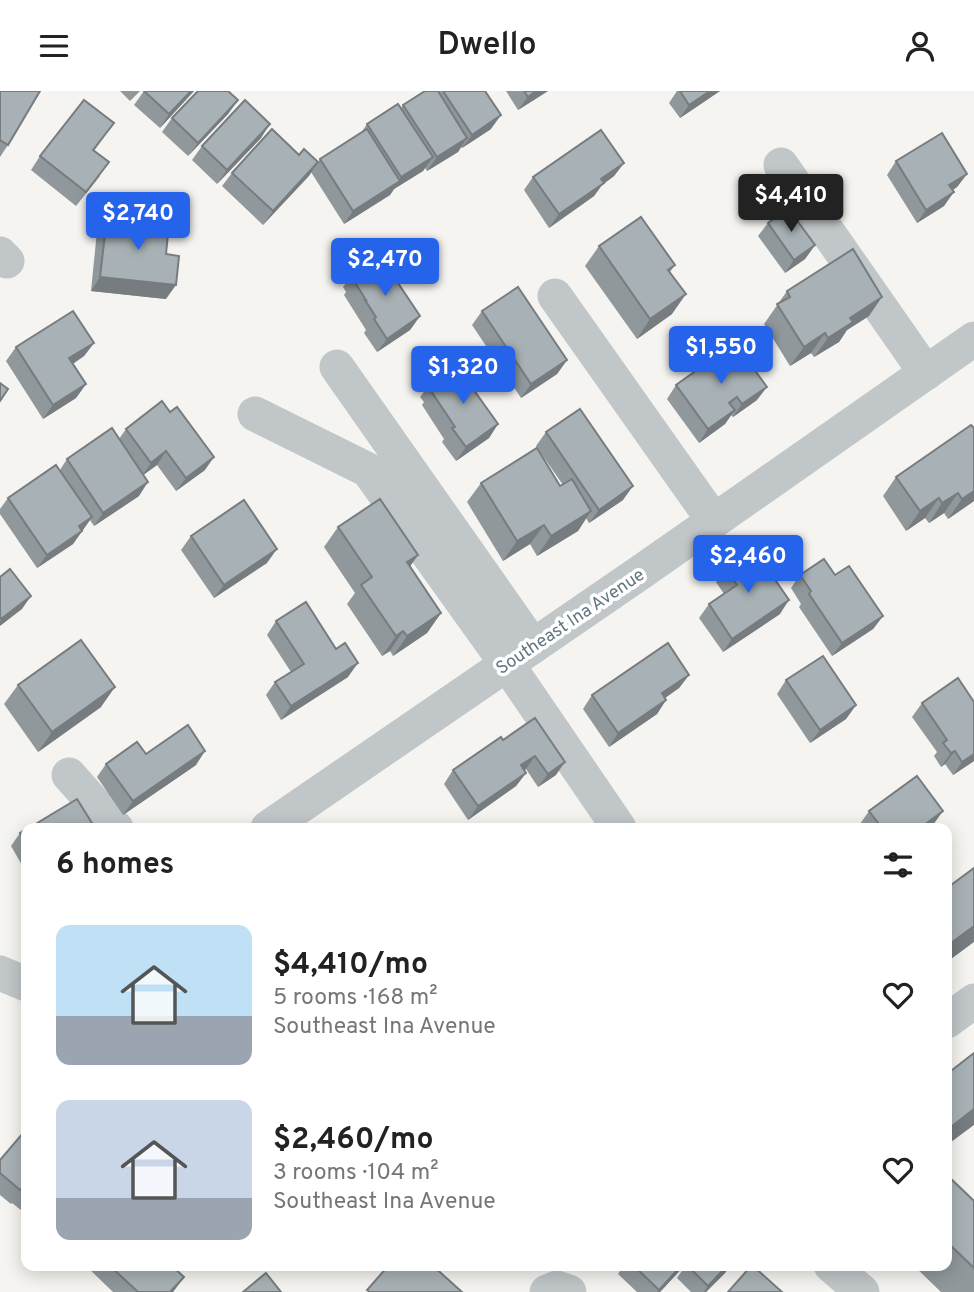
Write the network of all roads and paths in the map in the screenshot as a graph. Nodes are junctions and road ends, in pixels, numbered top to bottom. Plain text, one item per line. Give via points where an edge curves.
1 (780, 165) dead end
2 (555, 296) dead end
3 (974, 339) edge
4 (337, 366) dead end
5 (926, 373) junction
6 (255, 414) dead end
7 (714, 521) junction
8 (520, 655) junction
9 (69, 775) dead end
10 (112, 823) edge
11 (275, 823) edge
12 (616, 823) edge
13 (0, 973) edge
14 (21, 982) edge
15 (974, 1001) edge
16 (952, 1017) edge
17 (838, 1271) edge
18 (547, 1292) edge
19 (569, 1292) edge
20 (862, 1292) edge

1 - 5 street
2 - 7 street
3 - 5 street, Southeast Ina Avenue
4 - 8 street
5 - 7 street, Southeast Ina Avenue
6 - 8 street via 368,470
7 - 8 street, Southeast Ina Avenue
8 - 11 street, Southeast Ina Avenue
8 - 12 street
9 - 10 street
13 - 14 street
15 - 16 street
17 - 20 street
18 - 19 street via 557,1288

